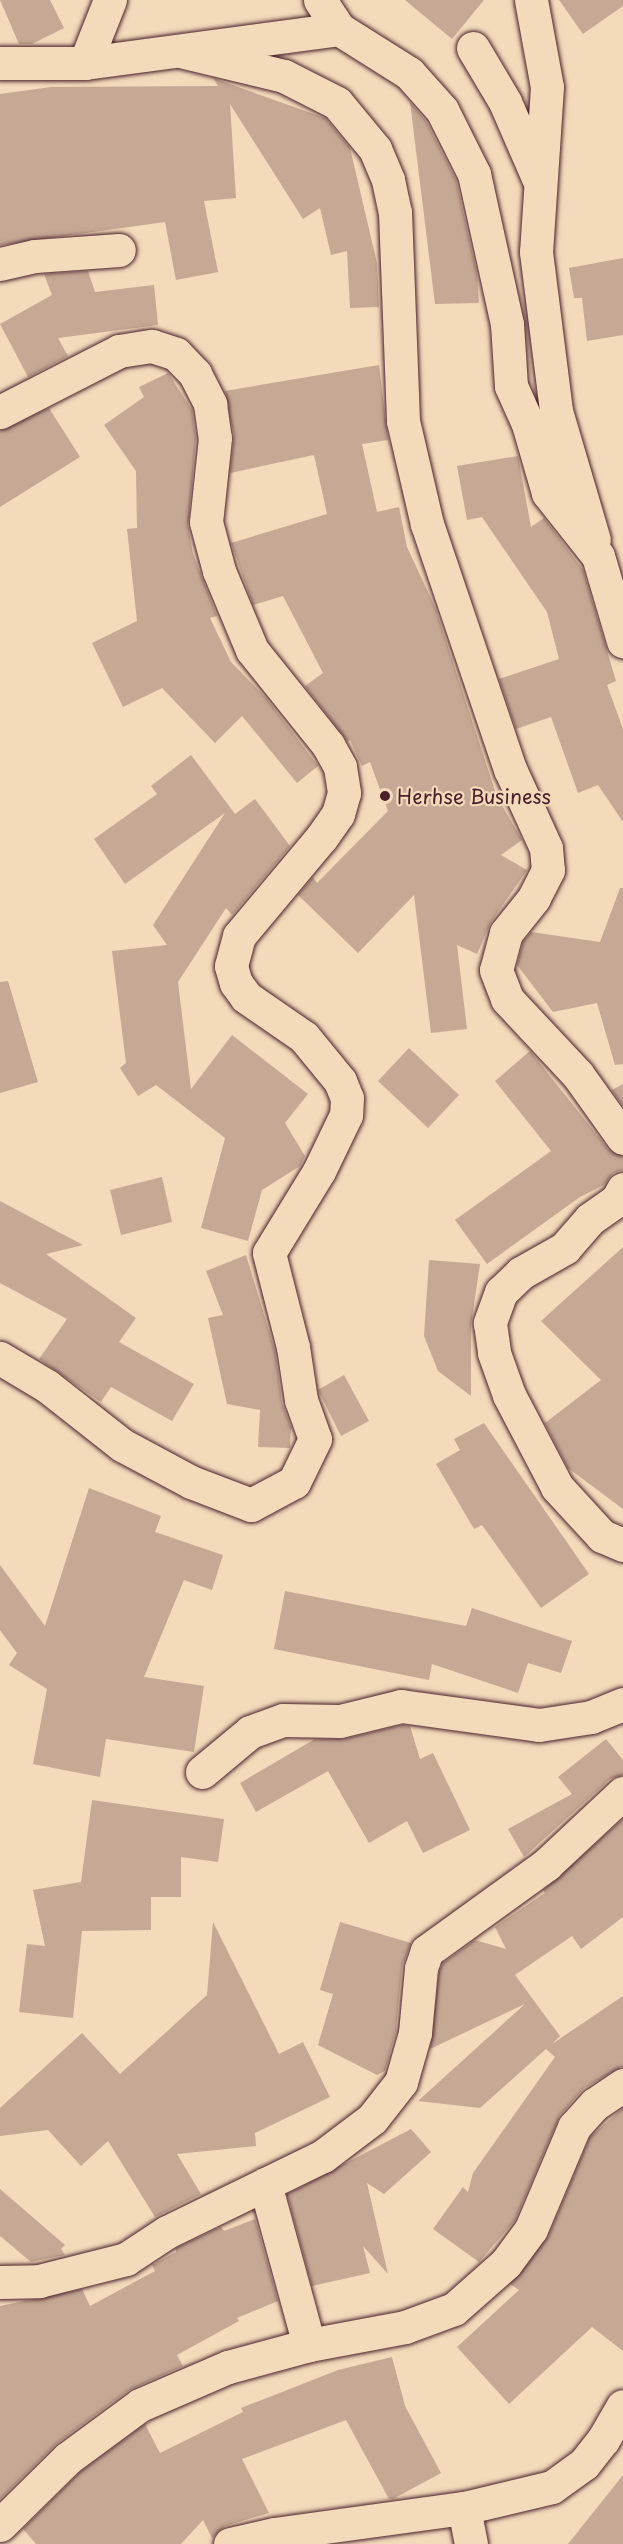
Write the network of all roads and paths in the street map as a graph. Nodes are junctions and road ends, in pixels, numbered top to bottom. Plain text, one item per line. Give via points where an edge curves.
1 (110, 0) edge
2 (320, 0) edge
3 (531, 0) edge
4 (339, 29) junction
5 (473, 48) dead end
6 (180, 51) junction
7 (0, 63) edge
8 (85, 63) junction
9 (540, 182) junction
10 (119, 250) dead end
11 (0, 264) edge
12 (0, 412) edge
13 (598, 556) junction
14 (623, 641) edge
15 (623, 1138) edge
16 (623, 1189) edge
17 (0, 1358) edge
18 (623, 1545) edge
19 (623, 1704) edge
20 (202, 1772) dead end
21 (623, 1793) edge
22 (623, 2085) edge
23 (265, 2184) junction
24 (0, 2282) edge
25 (309, 2344) junction
26 (623, 2406) edge
27 (464, 2508) junction
28 (0, 2525) edge
29 (230, 2544) edge
30 (471, 2544) edge

1 - 8 street
2 - 4 street
3 - 9 street via 547,87
4 - 6 street
4 - 13 street via 409,73 442,110 474,174 507,324 511,386 528,424 548,493
5 - 9 street via 505,102
6 - 8 street
6 - 15 street via 284,76 337,103 375,149 388,180 395,212 403,421 424,512 510,769 546,848 548,870 534,898 506,933 496,970 507,999 578,1075
7 - 8 street
9 - 13 street via 536,252 556,411
10 - 11 street via 35,256
12 - 17 street via 119,351 152,346 176,354 195,374 210,404 215,438 206,522 219,571 252,650 328,745 340,767 344,793 339,814 239,936 231,966 246,997 304,1037 340,1081 347,1098 346,1115 319,1172 269,1253 293,1347 301,1400 315,1439 294,1482 251,1505 191,1482 122,1445 47,1386
13 - 14 street
16 - 18 street via 565,1248 521,1273 501,1292 490,1323 494,1353 509,1395 557,1487 602,1536
19 - 20 street via 591,1717 539,1725 401,1706 340,1721 283,1720 250,1732
21 - 23 street via 547,1864 427,1951 421,1968 415,2033 401,2082 372,2119 331,2150
22 - 25 street via 594,2104 574,2127 531,2229 506,2263 454,2309 405,2327
23 - 24 street via 167,2232 118,2262 39,2282
23 - 25 street
25 - 28 street via 228,2367 140,2405 68,2457
26 - 27 street via 584,2464 552,2487
27 - 29 street via 274,2534
27 - 30 street

